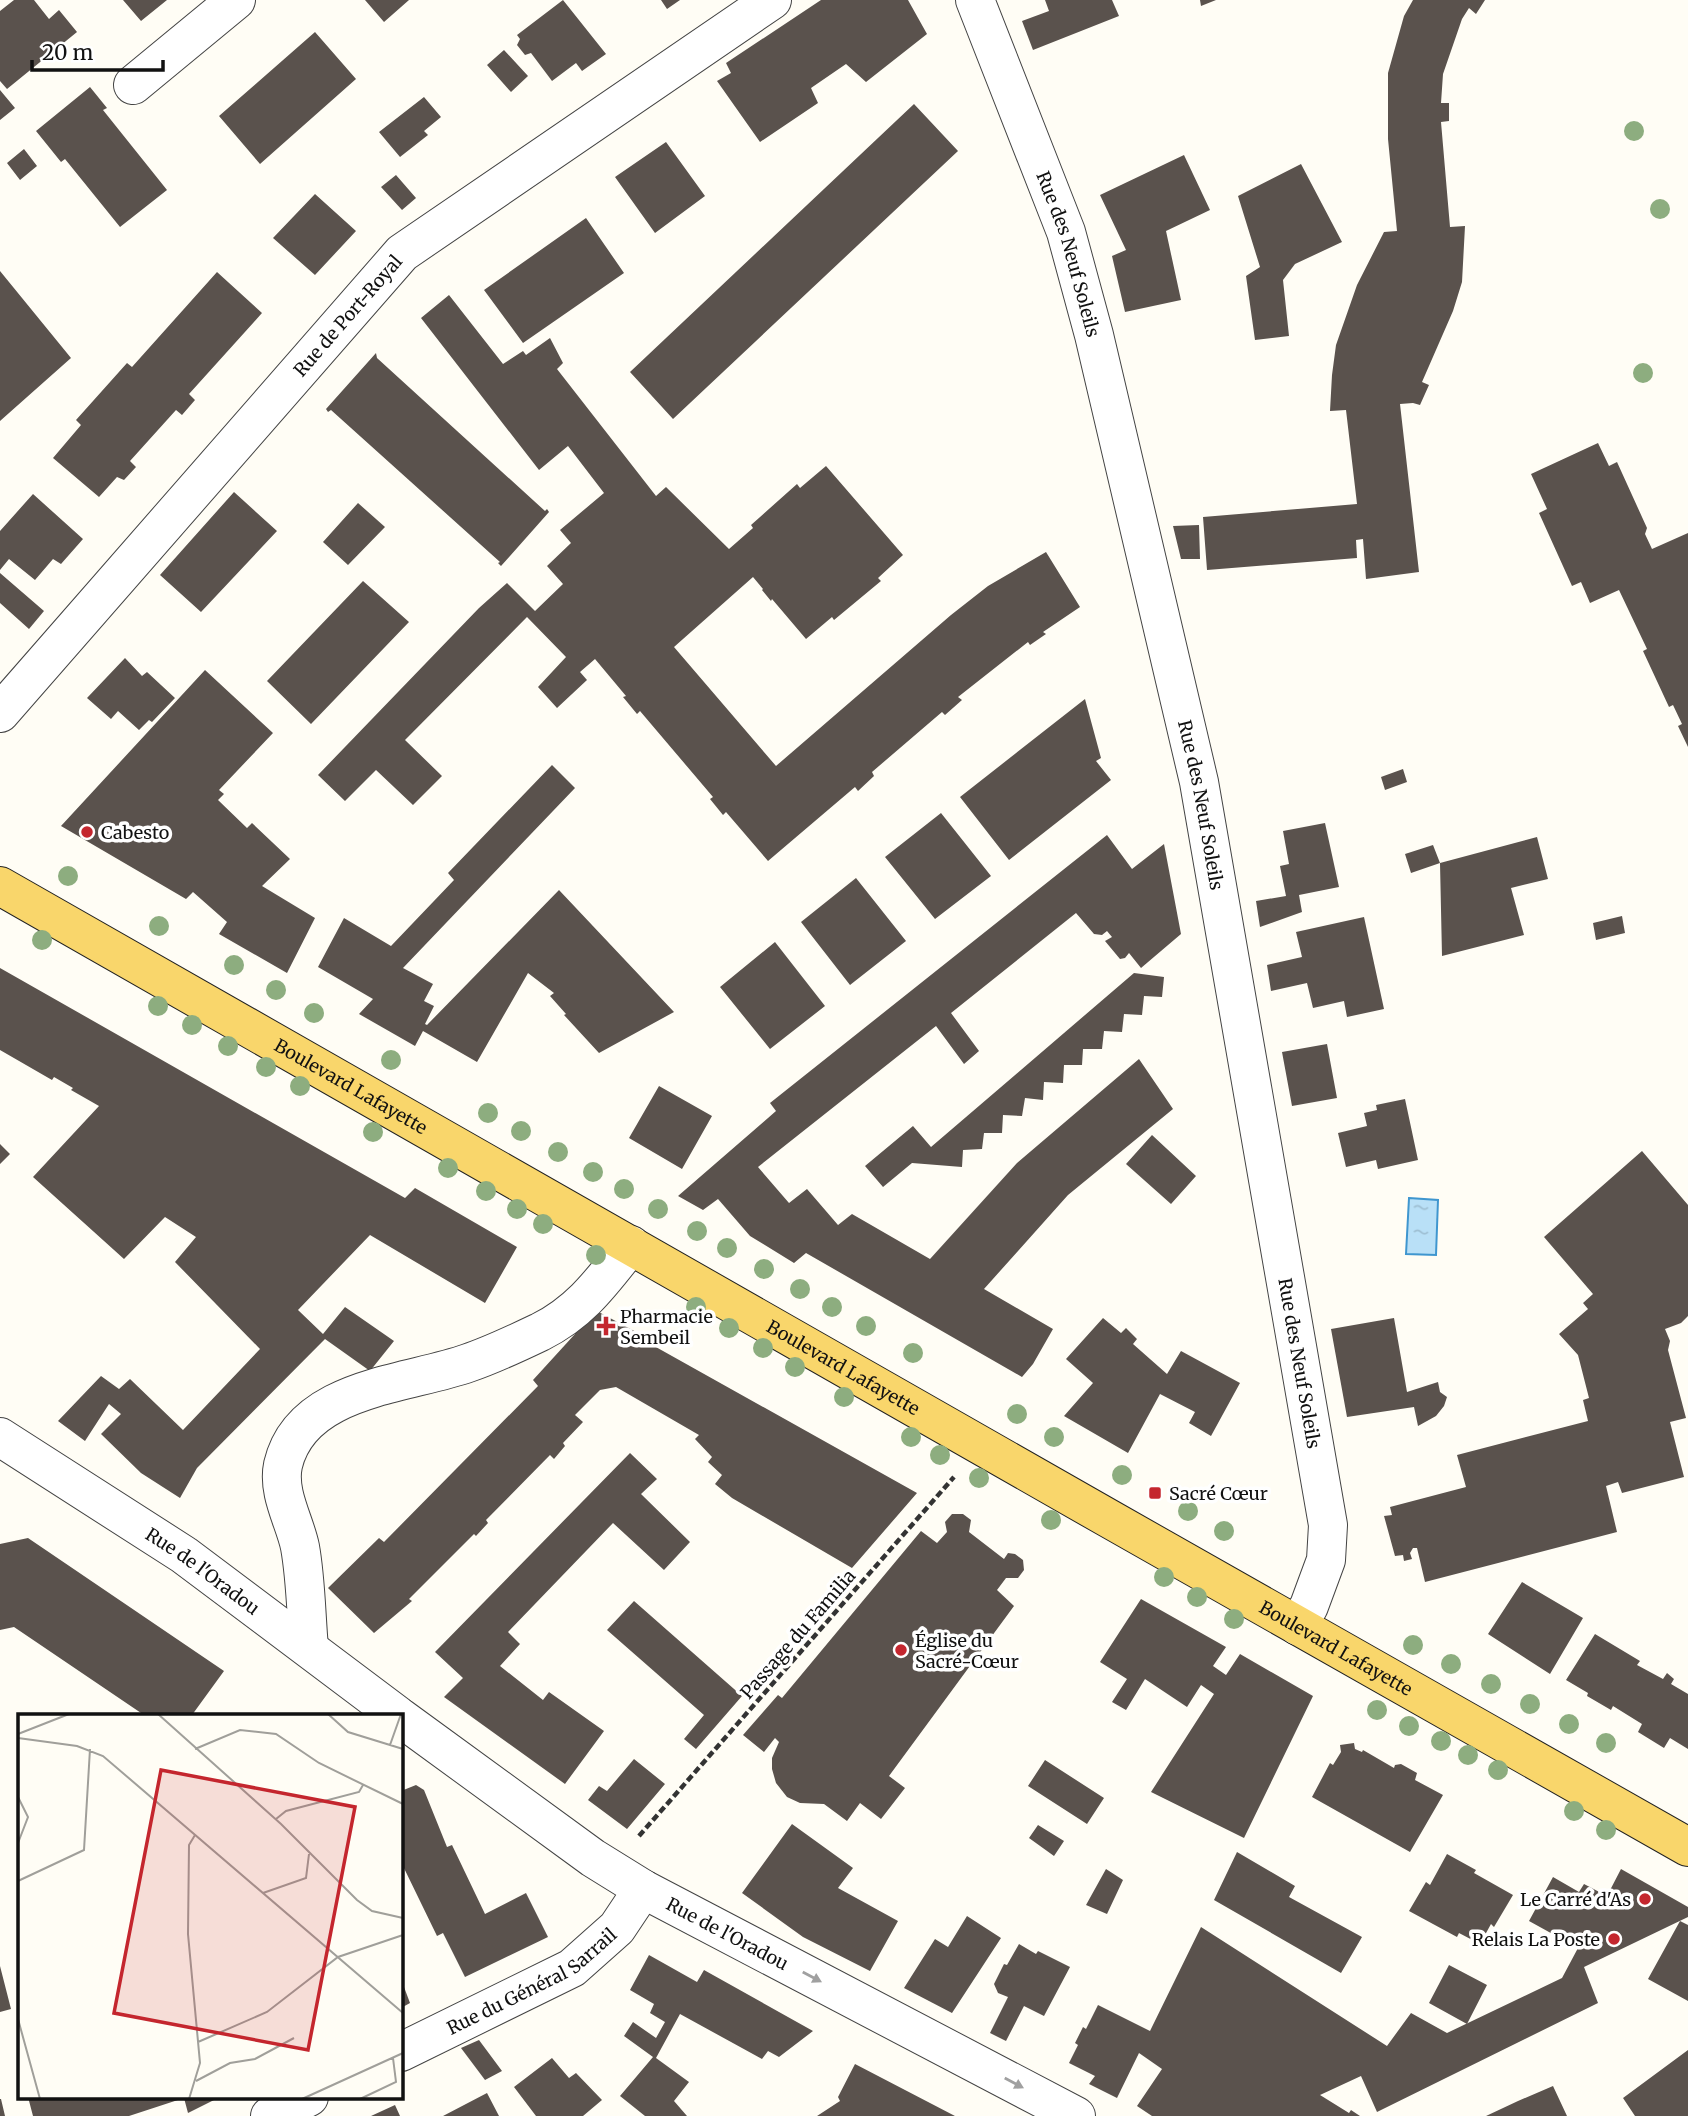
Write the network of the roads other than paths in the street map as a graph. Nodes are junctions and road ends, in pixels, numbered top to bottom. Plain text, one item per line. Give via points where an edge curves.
1 (236, 0) edge
2 (772, 0) edge
3 (975, 0) edge
4 (133, 85) dead end
5 (0, 713) edge
6 (0, 886) edge
7 (631, 1245) junction
8 (0, 1437) edge
9 (1298, 1626) junction
10 (309, 1648) junction
11 (395, 1714) edge
12 (402, 1719) edge
13 (1688, 1847) edge
14 (643, 1889) junction
15 (402, 2052) edge
16 (307, 2098) edge
17 (270, 2116) edge
18 (1076, 2116) edge

1 - 4 street
2 - 5 street, Rue de Port-Royal via 402,253
3 - 9 street, Rue des Neuf Soleils via 1066,232 1199,782 1328,1525 1326,1560
6 - 7 main road, Boulevard Lafayette
7 - 9 main road, Boulevard Lafayette
7 - 10 street via 579,1307 542,1331 467,1363 346,1398 313,1416 294,1439 282,1466 285,1505 300,1546
8 - 10 street, Rue de l'Oradou via 184,1555
9 - 13 main road, Boulevard Lafayette
10 - 11 street, Rue de l'Oradou
12 - 14 street, Rue de l'Oradou
14 - 15 street, Rue du Général Sarrail via 617,1928 572,1968
14 -> 18 street, Rue de l'Oradou
16 - 17 street

